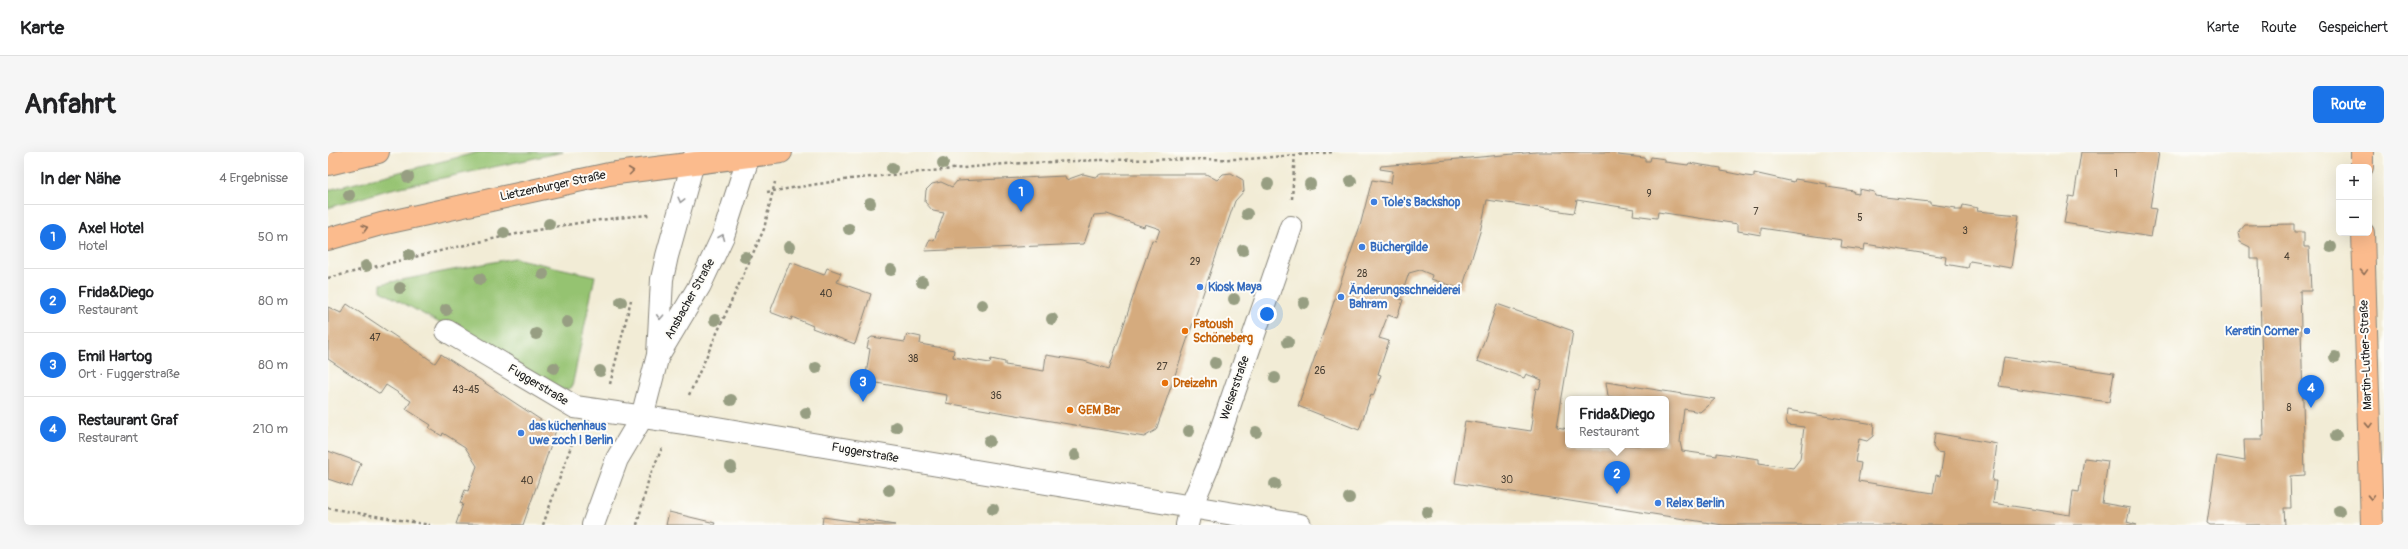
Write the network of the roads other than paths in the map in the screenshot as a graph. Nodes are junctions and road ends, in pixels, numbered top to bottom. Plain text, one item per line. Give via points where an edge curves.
1 (378, 152) edge
2 (781, 152) edge
3 (2362, 152) edge
4 (749, 154) edge
5 (694, 157) edge
6 (328, 164) edge
7 (2362, 164) edge
8 (1291, 227) road end
9 (2363, 236) edge
10 (328, 239) edge
11 (447, 331) dead end
12 (658, 354) junction
13 (642, 417) junction
14 (1189, 516) edge
15 (593, 525) edge
16 (1300, 525) edge
17 (2372, 525) edge

1 - 6 main road
2 - 4 main road, Lietzenburger Straße
3 - 7 main road
4 - 5 main road, Lietzenburger Straße
12 -> 4 street, Ansbacher Straße via 700,285 723,236
10 -> 5 main road, Lietzenburger Straße via 381,224
5 -> 12 street, Ansbacher Straße via 662,279
8 - 14 street, Welserstraße
9 -> 17 main road, Martin-Luther-Straße
11 - 13 street, Fuggerstraße via 575,407
12 - 13 street, Ansbacher Straße
13 - 14 street, Fuggerstraße
13 - 15 street, Ansbacher Straße via 617,459
14 - 16 street, Fuggerstraße

